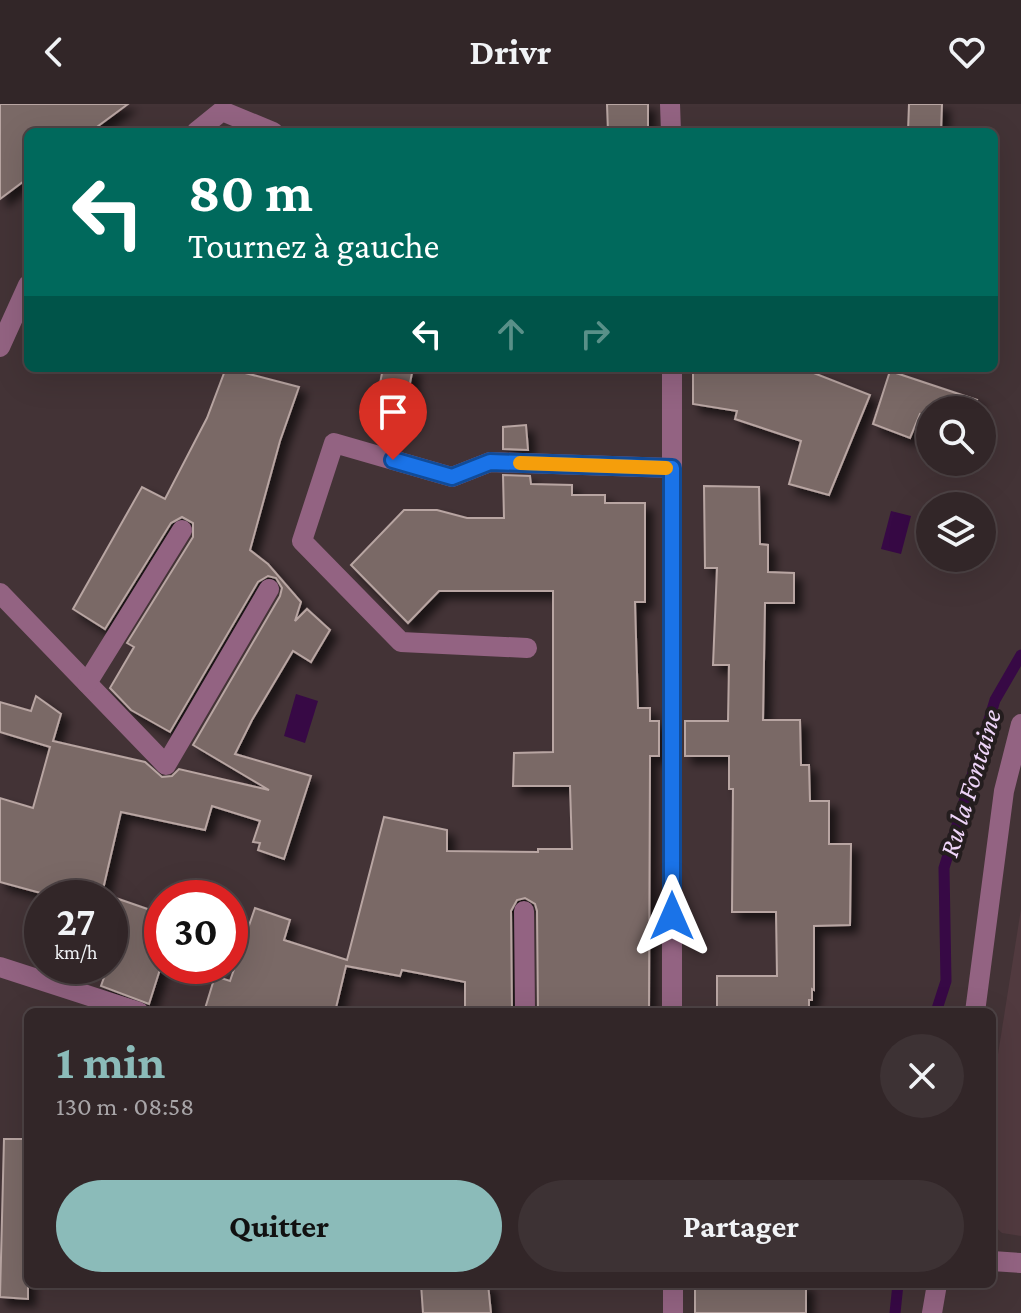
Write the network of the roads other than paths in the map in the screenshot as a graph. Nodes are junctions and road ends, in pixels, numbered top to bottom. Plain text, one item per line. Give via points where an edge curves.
1 (670, 104) edge
2 (201, 128) edge
3 (263, 128) edge
4 (671, 128) edge
5 (24, 294) edge
6 (0, 347) edge
7 (672, 372) edge
8 (672, 468) junction
9 (182, 530) dead end
10 (269, 589) dead end
11 (0, 593) edge
12 (527, 648) dead end
13 (87, 683) junction
14 (1021, 724) edge
15 (1012, 792) edge
16 (524, 911) dead end
17 (0, 967) edge
18 (127, 1008) edge
19 (525, 1008) edge
20 (672, 1008) edge
21 (976, 1008) edge
22 (996, 1261) edge
23 (1021, 1263) edge
24 (673, 1288) edge
25 (936, 1288) edge
26 (673, 1313) edge
27 (932, 1313) edge

1 - 4 street
2 - 3 street via 222,111
5 - 6 street
7 - 8 street
8 - 12 street via 490,462 452,477 334,443 302,541 401,642
8 - 20 street
9 - 13 street
10 - 13 street via 166,765
11 - 13 street
14 - 15 street
15 - 21 street
16 - 19 street
17 - 18 street
22 - 23 street
24 - 26 street
25 - 27 street

